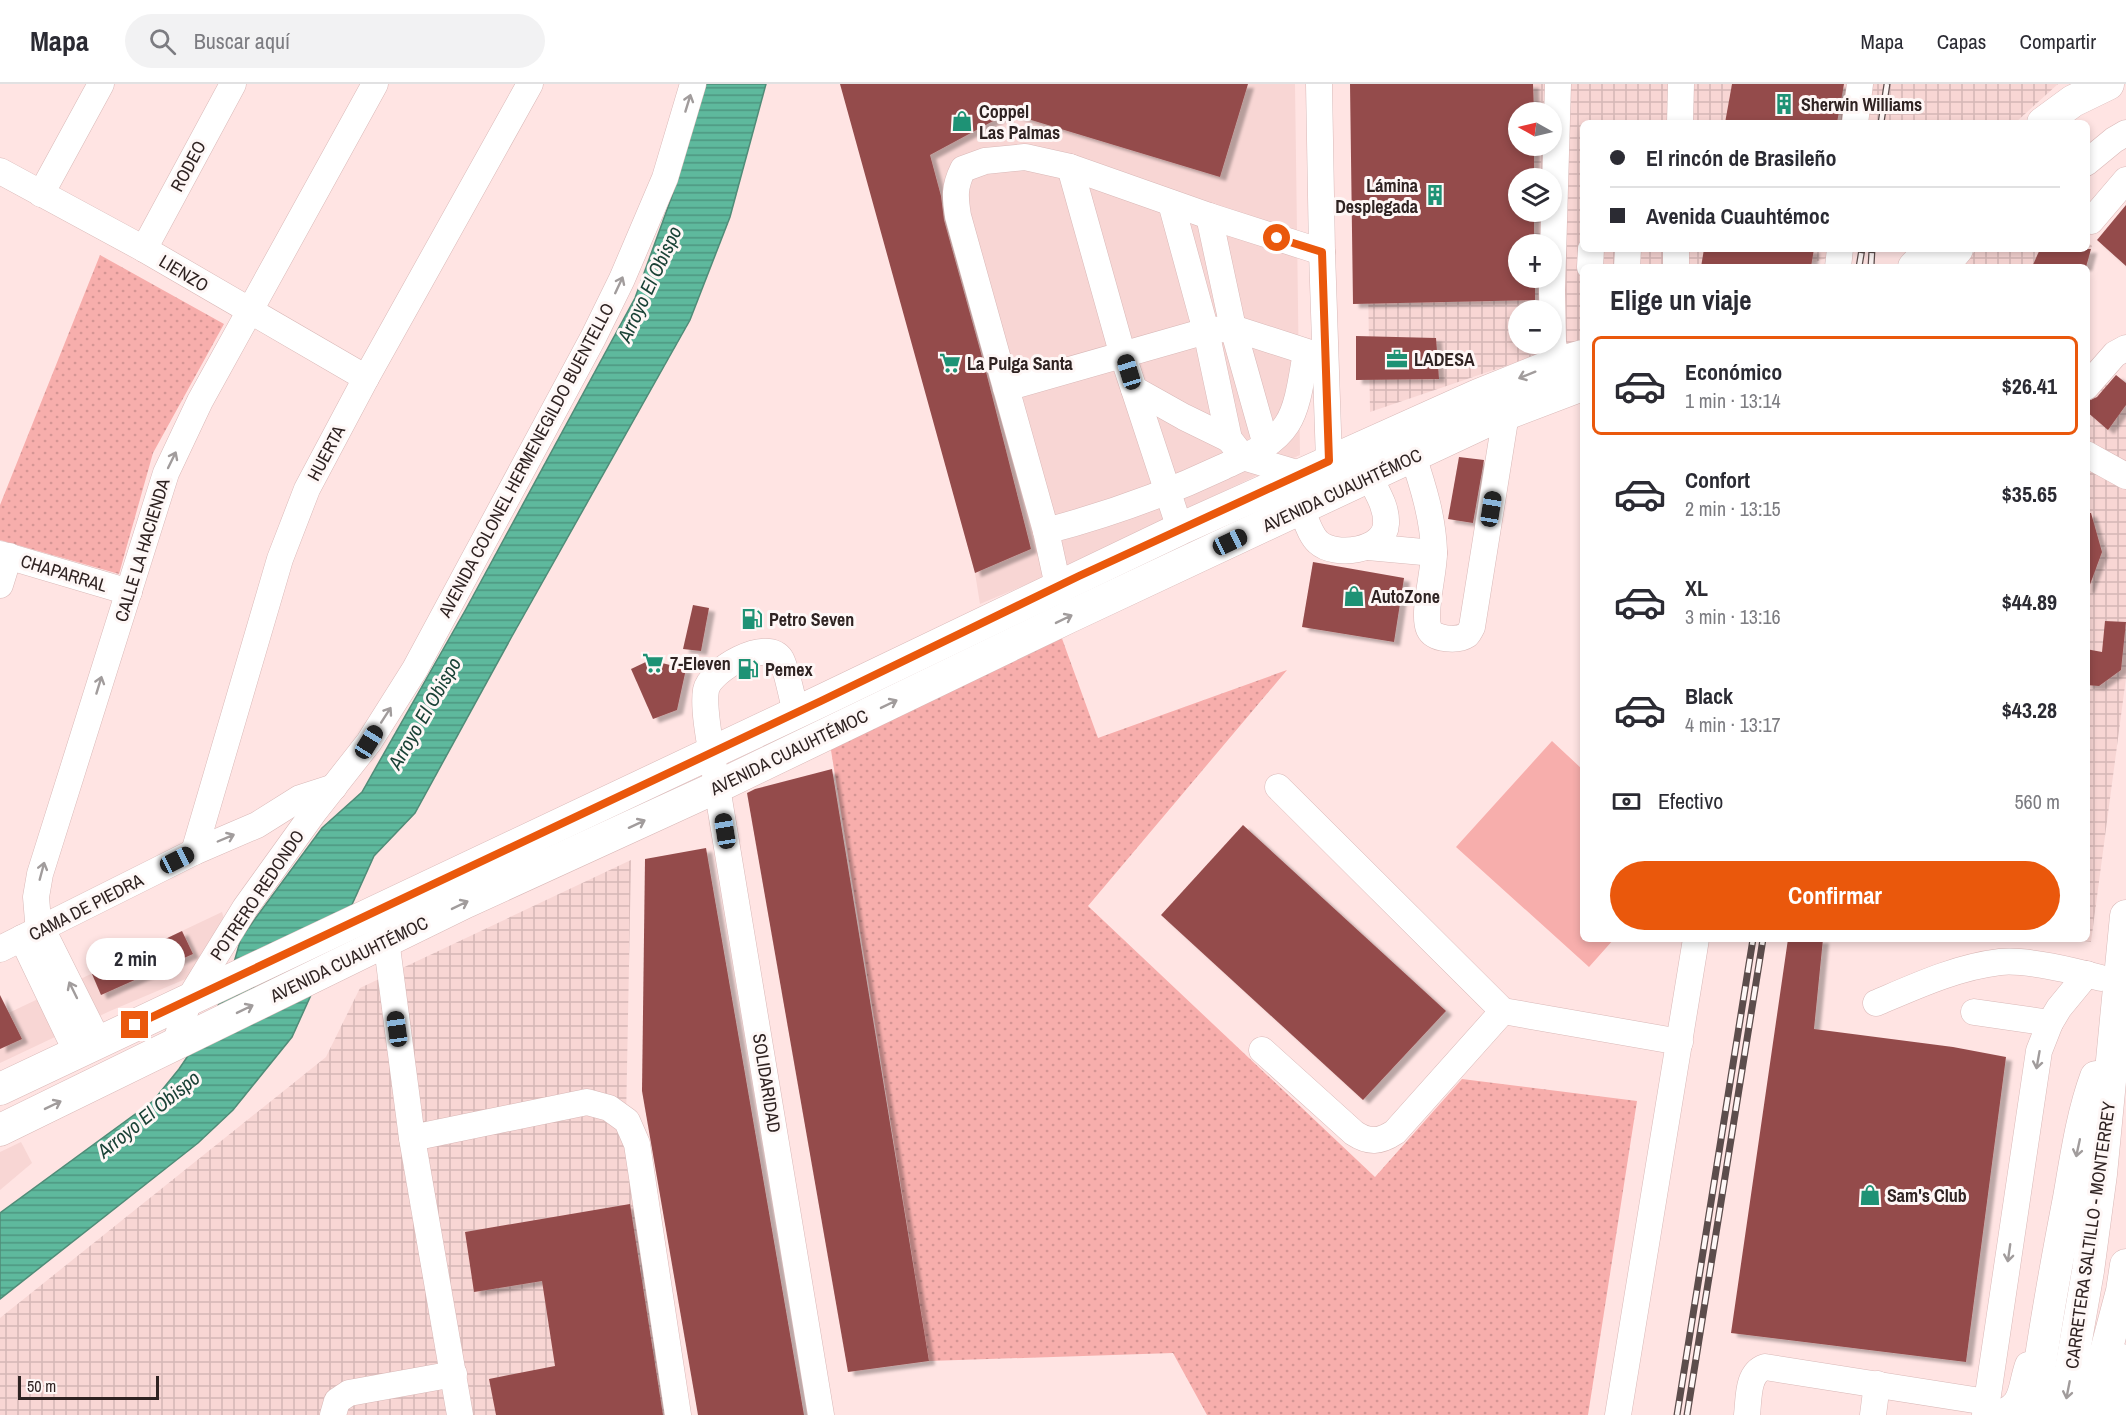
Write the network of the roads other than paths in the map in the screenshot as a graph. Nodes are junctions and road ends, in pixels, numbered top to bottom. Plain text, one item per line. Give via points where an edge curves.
1 (102, 84) edge
2 (233, 84) edge
3 (375, 84) edge
4 (530, 84) edge
5 (693, 84) edge
6 (1319, 84) edge
7 (1558, 84) edge
8 (1681, 84) edge
9 (1860, 84) edge
10 (2108, 84) edge
11 (2126, 97) edge
12 (1680, 120) edge
13 (1855, 120) edge
14 (2047, 120) edge
15 (2079, 120) edge
16 (2122, 143) edge
17 (2090, 161) edge
18 (1070, 168) junction
19 (0, 171) edge
20 (2126, 180) edge
21 (41, 194) junction
22 (1171, 203) junction
23 (1209, 216) junction
24 (2091, 221) dead end
25 (144, 249) junction
26 (1322, 252) junction
27 (1928, 252) edge
28 (1954, 252) edge
29 (1917, 264) edge
30 (1944, 264) edge
31 (249, 311) junction
32 (1233, 328) junction
33 (1206, 331) junction
34 (2126, 348) edge
35 (1123, 356) junction
36 (1316, 356) junction
37 (1572, 374) edge
38 (366, 378) junction
39 (2090, 382) edge
40 (1006, 388) junction
41 (1134, 389) junction
42 (1506, 414) junction
43 (1266, 445) junction
44 (1236, 448) junction
45 (1413, 456) junction
46 (2090, 456) edge
47 (1329, 461) junction
48 (1300, 474) junction
49 (1369, 476) junction
50 (2126, 476) edge
51 (1168, 491) junction
52 (1302, 509) junction
53 (1273, 522) junction
54 (1180, 529) junction
55 (1046, 531) junction
56 (1368, 547) junction
57 (1434, 553) junction
58 (5, 555) edge
59 (0, 585) edge
60 (1058, 586) junction
61 (129, 592) junction
62 (796, 713) junction
63 (713, 752) junction
64 (717, 787) junction
65 (1278, 787) dead end
66 (307, 805) junction
67 (194, 852) junction
68 (373, 913) junction
69 (2126, 916) edge
70 (22, 938) edge
71 (1696, 942) edge
72 (378, 945) junction
73 (2087, 974) junction
74 (2119, 983) junction
75 (198, 995) junction
76 (1876, 1003) dead end
77 (1503, 1011) junction
78 (1974, 1012) dead end
79 (2117, 1020) junction
80 (2050, 1023) junction
81 (184, 1040) junction
82 (1680, 1042) junction
83 (88, 1048) junction
84 (1262, 1050) dead end
85 (0, 1089) edge
86 (0, 1130) edge
87 (412, 1138) junction
88 (2126, 1265) edge
89 (2051, 1291) junction
90 (2126, 1338) edge
91 (454, 1374) junction
92 (1877, 1384) junction
93 (1988, 1411) edge
94 (1754, 1414) edge
95 (333, 1415) edge
96 (460, 1415) edge
97 (678, 1415) edge
98 (821, 1415) edge
99 (1618, 1415) edge
100 (1873, 1415) edge
101 (2033, 1415) edge
102 (2063, 1415) edge
103 (2089, 1415) edge
104 (2113, 1415) edge

1 - 21 street
2 - 25 street, RODEO
3 - 31 street, CALLE LA HACIENDA
4 - 38 street, HUERTA
66 -> 5 street, AVENIDA COLONEL HERMENEGILDO BUENTELLO via 334,787 369,742 415,669 594,338 665,178
6 - 26 street
7 - 37 street via 1553,343
8 - 12 street
9 - 13 street
10 - 14 main road via 2073,101
11 - 15 main road
16 - 17 street
18 - 22 street
18 - 35 street
18 - 40 street via 1025,157 985,161 963,169 956,183 958,216
19 - 21 street, LIENZO
20 - 24 street
21 - 25 street, LIENZO
22 - 23 street
22 - 33 street
23 - 26 street
23 - 32 street
25 - 31 street, LIENZO
26 - 36 street
27 - 29 main road
28 - 30 main road
31 - 38 street, LIENZO
61 -> 31 street, CALLE LA HACIENDA via 166,472
32 - 33 street
32 - 36 street
32 - 43 street
33 - 35 street
33 - 44 street
34 - 39 street via 2115,354
35 - 40 street
35 - 41 street
36 - 43 street via 1289,421
36 - 47 street
37 - 42 main road, AVENIDA CUAUHTÉMOC
37 -> 47 main road, AVENIDA CUAUHTÉMOC via 1478,395
38 - 67 street, HUERTA via 307,489 280,559
40 - 55 street
41 - 44 street
41 - 51 street
42 - 45 main road, AVENIDA CUAUHTÉMOC
42 - 57 street via 1472,627 1459,638 1434,635 1429,630
43 - 44 street
44 - 48 street
44 - 51 street
45 - 47 main road via 1348,467
45 - 49 main road, AVENIDA CUAUHTÉMOC
45 - 57 street via 1424,488
46 - 50 street
47 - 48 main road, AVENIDA CUAUHTÉMOC
47 - 53 main road via 1320,482 1288,502
48 - 54 main road, AVENIDA CUAUHTÉMOC
49 - 52 main road, AVENIDA CUAUHTÉMOC
49 - 56 street via 1385,509 1386,526 1381,538
51 - 54 street
51 - 55 street via 1087,521
52 - 53 main road, AVENIDA CUAUHTÉMOC
52 - 56 street via 1316,541 1323,546 1343,550
64 -> 53 main road, AVENIDA CUAUHTÉMOC
54 - 60 main road, AVENIDA CUAUHTÉMOC
55 - 60 street
56 - 57 street
58 - 59 street
58 - 61 street, CHAPARRAL
60 - 62 main road, AVENIDA CUAUHTÉMOC
70 -> 61 street, CALLE LA HACIENDA via 38,921 40,874
62 - 63 main road, AVENIDA CUAUHTÉMOC
62 - 63 street, SOLIDARIDAD via 781,659 762,651 742,659 718,671 706,690
63 - 64 street, SOLIDARIDAD
63 - 68 main road, AVENIDA CUAUHTÉMOC
72 -> 64 main road, AVENIDA CUAUHTÉMOC
64 - 98 street, SOLIDARIDAD
65 - 77 street
67 -> 66 street, CAMA DE PIEDRA
66 - 75 street, POTRERO REDONDO
67 - 70 street, CAMA DE PIEDRA
68 - 72 street
68 - 75 main road, AVENIDA CUAUHTÉMOC
69 - 74 main road
70 - 83 street, CALLE LA HACIENDA
71 - 82 street
81 -> 72 main road, AVENIDA CUAUHTÉMOC
72 - 87 street via 393,1007
73 - 74 street
73 - 76 street via 2024,962 2001,962 1940,977
73 - 80 street
74 - 79 main road
75 - 81 street, POTRERO REDONDO
75 - 83 main road, AVENIDA CUAUHTÉMOC
77 - 82 street
77 - 84 street via 1395,1132 1375,1141 1354,1133
78 - 80 street
79 -> 89 main road via 2091,1091
79 -> 102 main road, CARRETERA SALTILLO - MONTERREY via 2090,1261
80 -> 93 street via 2039,1051
86 -> 81 main road, AVENIDA CUAUHTÉMOC
82 - 99 street
83 - 85 main road, AVENIDA CUAUHTÉMOC
87 - 91 street
87 - 97 street via 587,1102 609,1108 627,1121 637,1144
88 - 103 main road, CARRETERA SALTILLO - MONTERREY
89 - 93 street via 2024,1375 2021,1397 2004,1412
89 - 101 main road
90 - 104 main road
91 - 95 street via 349,1393 337,1401
91 - 96 street
92 - 93 street
92 - 94 street via 1765,1367 1753,1377
92 - 100 street

